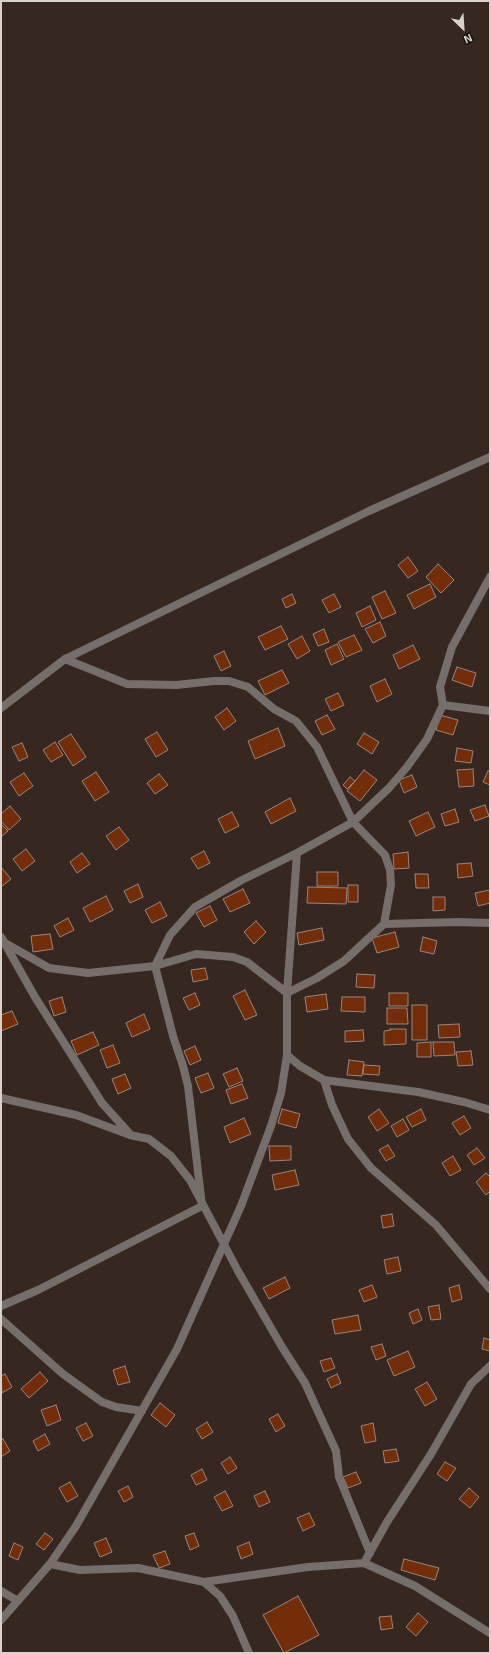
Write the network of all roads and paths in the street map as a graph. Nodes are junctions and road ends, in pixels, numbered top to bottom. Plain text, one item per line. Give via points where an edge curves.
1 (490, 457) edge
2 (490, 577) edge
3 (65, 660) junction
4 (443, 705) junction
5 (1, 708) edge
6 (490, 711) edge
7 (353, 822) junction
8 (297, 854) junction
9 (490, 923) edge
10 (384, 924) junction
11 (2, 942) edge
12 (155, 966) junction
13 (287, 993) junction
14 (287, 1055) junction
15 (324, 1080) junction
16 (1, 1098) edge
17 (490, 1110) edge
18 (130, 1135) junction
19 (202, 1206) junction
20 (224, 1245) junction
21 (490, 1289) edge
22 (1, 1306) edge
23 (1, 1319) edge
24 (490, 1366) edge
25 (142, 1411) junction
26 (370, 1553) junction
27 (364, 1563) junction
28 (50, 1564) junction
29 (204, 1582) junction
30 (1, 1591) edge
31 (18, 1601) junction
32 (1, 1620) edge
33 (490, 1633) edge
34 (249, 1653) edge

1 - 3 street via 369,511
2 - 4 street via 452,647 440,687
3 - 5 street
3 - 7 street via 127,684 176,685 229,681 248,687 274,709 296,721 317,747
4 - 6 street
4 - 7 street via 427,739 407,767
7 - 8 street
7 - 10 street via 385,855 390,870 391,885
8 - 12 street via 242,880 195,908 170,935
8 - 13 street
9 - 10 street
10 - 13 street via 344,961
11 - 12 street via 49,968 88,973
11 - 18 street via 102,1103
12 - 13 street via 196,954 232,957 247,962
12 - 19 street via 188,1086
13 - 14 street
14 - 15 street
14 - 20 street via 281,1093 271,1126
15 - 17 street via 418,1092
15 - 21 street via 332,1105 348,1139 371,1168 436,1225
16 - 18 street via 76,1114
18 - 19 street via 149,1139 171,1156 190,1180
19 - 20 street
19 - 22 street via 38,1290
20 - 25 street via 177,1349
20 - 26 street via 305,1383 330,1435 336,1451 339,1477
23 - 25 street via 63,1374 102,1402
24 - 26 street via 471,1384
25 - 28 street via 76,1526
26 - 27 street
27 - 29 street via 308,1567
27 - 33 street via 415,1586
28 - 29 street via 80,1570 138,1568
28 - 31 street
29 - 34 street via 220,1596 233,1616
30 - 31 street
31 - 32 street

